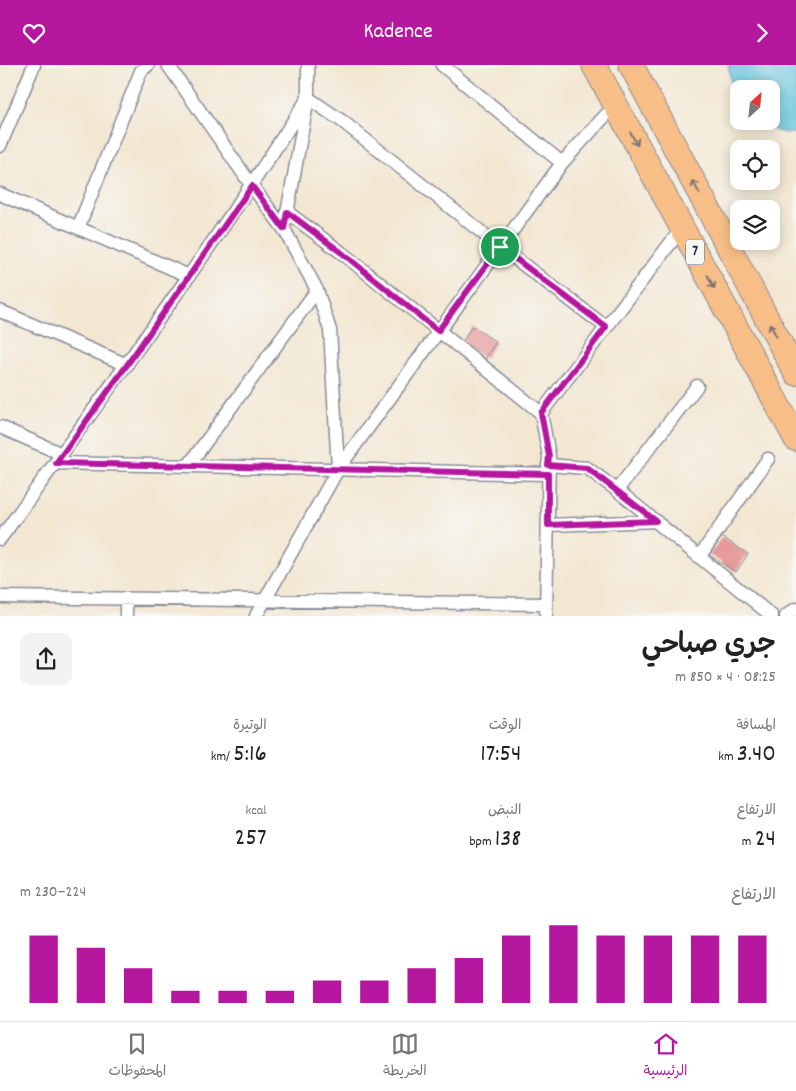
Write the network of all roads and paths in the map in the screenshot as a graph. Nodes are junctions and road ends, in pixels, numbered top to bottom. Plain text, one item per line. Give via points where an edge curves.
1 (34, 65) edge
2 (148, 65) edge
3 (168, 65) edge
4 (442, 65) edge
5 (594, 65) edge
6 (631, 65) edge
7 (307, 67) edge
8 (308, 98) junction
9 (615, 105) junction
10 (0, 146) edge
11 (562, 163) junction
12 (252, 186) junction
13 (0, 195) edge
14 (287, 212) junction
15 (78, 228) junction
16 (682, 228) junction
17 (284, 229) junction
18 (500, 247) junction
19 (189, 276) junction
20 (318, 290) junction
21 (0, 311) edge
22 (606, 327) junction
23 (438, 331) junction
24 (127, 365) junction
25 (796, 373) edge
26 (697, 386) dead end
27 (541, 413) junction
28 (0, 427) edge
29 (796, 439) edge
30 (59, 458) junction
31 (768, 459) dead end
32 (188, 466) junction
33 (338, 469) junction
34 (548, 469) junction
35 (617, 490) junction
36 (656, 521) junction
37 (548, 525) junction
38 (0, 539) edge
39 (699, 557) junction
40 (0, 597) edge
41 (126, 599) junction
42 (265, 601) junction
43 (796, 609) edge
44 (546, 610) edge
45 (126, 616) edge
46 (256, 616) edge
47 (772, 616) edge
48 (786, 616) edge

1 - 10 street
2 - 15 street via 141,71
3 - 12 street
4 - 11 street
5 - 9 highway, 7
25 -> 6 highway, 7
7 - 8 street
8 - 12 street
8 - 14 street
8 - 18 street via 342,121
9 - 11 street
9 -> 16 highway, 7
11 - 18 street
12 - 17 street
12 - 19 street
13 - 15 street
14 - 17 street
14 - 23 street
15 - 19 street
16 - 22 street
16 -> 29 highway, 7
17 - 20 street
18 - 22 street
18 - 23 street
19 - 24 street
20 - 32 street
20 - 33 street via 330,330
21 - 24 street
22 - 27 street
23 - 27 street
23 - 33 street
24 - 30 street
26 - 35 street
27 - 34 street via 549,456
28 - 30 street
30 - 32 street
30 - 38 street
31 - 39 street
32 - 33 street
33 - 34 street
33 - 42 street
34 - 35 street via 587,468
34 - 37 street
35 - 36 street
36 - 37 street
36 - 39 street
37 - 44 street
39 - 47 street
40 - 41 street
41 - 42 street
41 - 45 street
42 - 44 street
42 - 46 street
43 - 48 street

